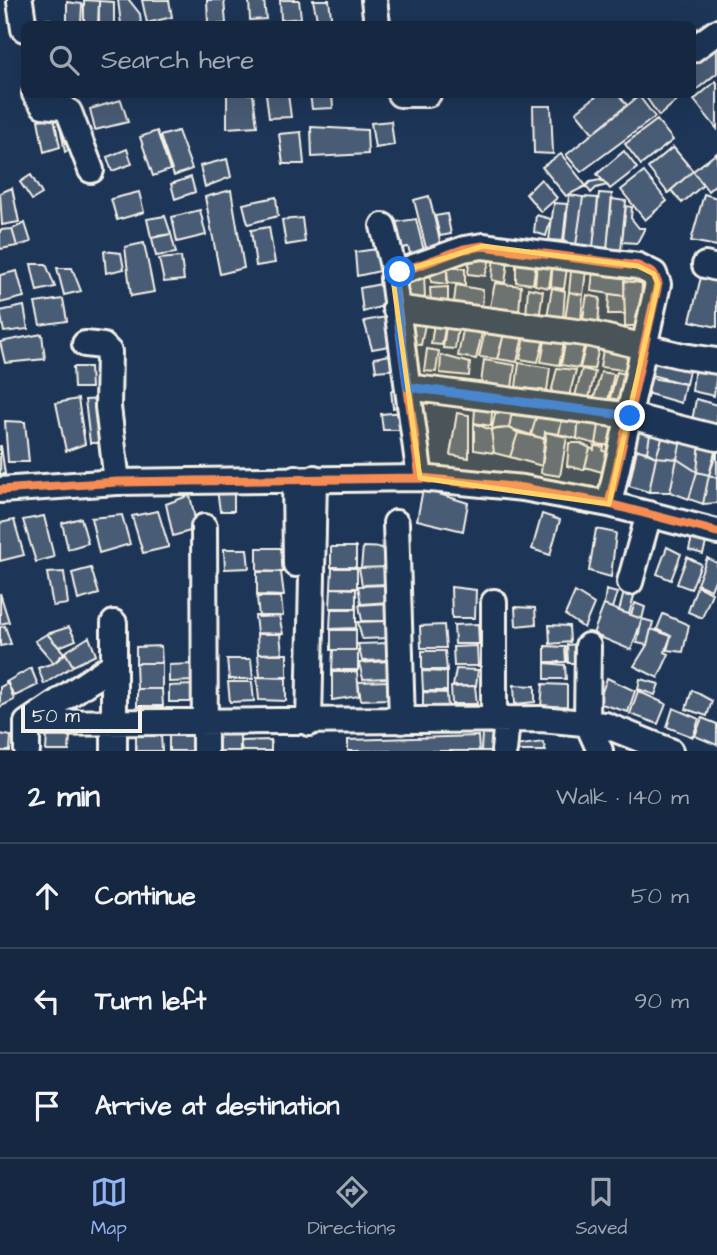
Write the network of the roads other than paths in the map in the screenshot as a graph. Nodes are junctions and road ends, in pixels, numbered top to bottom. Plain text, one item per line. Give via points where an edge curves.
1 (374, 0) edge
2 (16, 1) edge
3 (22, 21) edge
4 (377, 21) edge
5 (717, 32) edge
6 (696, 47) edge
7 (38, 98) edge
8 (91, 170) dead end
9 (383, 226) dead end
10 (396, 275) junction
11 (395, 308) junction
12 (85, 344) dead end
13 (643, 347) junction
14 (717, 360) edge
15 (408, 387) junction
16 (630, 416) junction
17 (717, 438) edge
18 (305, 478) junction
19 (420, 478) junction
20 (117, 482) junction
21 (0, 490) edge
22 (609, 504) junction
23 (649, 514) junction
24 (396, 523) dead end
25 (204, 527) dead end
26 (717, 532) edge
27 (630, 582) dead end
28 (494, 602) dead end
29 (114, 623) dead end
30 (588, 646) dead end
31 (113, 665) junction
32 (501, 719) junction
33 (402, 721) junction
34 (587, 722) junction
35 (27, 723) junction
36 (114, 723) junction
37 (303, 723) junction
38 (204, 724) junction
39 (27, 751) edge
40 (114, 751) edge
41 (205, 751) edge
42 (504, 751) edge
43 (600, 751) edge
44 (668, 751) edge

1 - 4 street
2 - 3 street
5 - 6 street
7 - 8 street via 43,105 69,112
9 - 10 street
10 - 11 street
10 - 13 street via 464,248 483,246 648,269 658,284
11 - 13 street via 591,334
11 - 15 street
12 - 20 street via 103,346 109,352 107,407
13 - 14 street
13 - 16 street
15 - 16 street
15 - 19 street
16 - 17 street
16 - 22 street
18 - 19 street
18 - 20 street
18 - 37 street
19 - 22 street via 523,488
20 - 21 street
22 - 23 street
23 - 26 street
23 - 27 street
24 - 33 street
25 - 38 street
28 - 32 street
29 - 31 street
30 - 34 street
31 - 35 street
31 - 36 street
32 - 33 street
32 - 34 street
32 - 42 street
33 - 37 street
34 - 43 street
34 - 44 street
35 - 36 street
35 - 39 street
36 - 38 street
36 - 40 street
37 - 38 street
38 - 41 street

